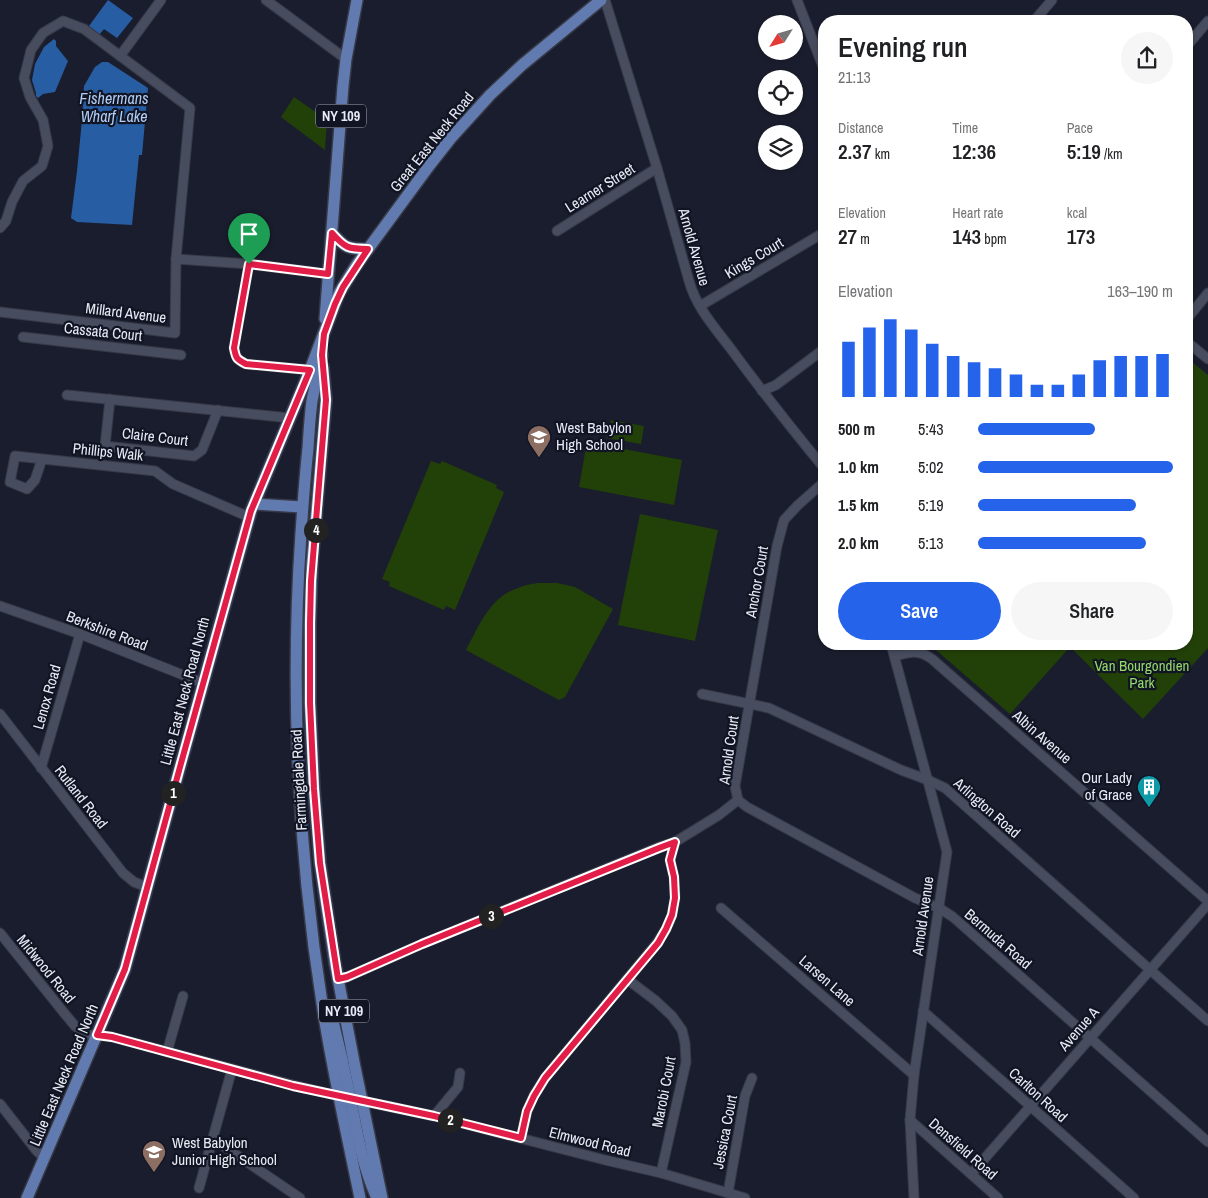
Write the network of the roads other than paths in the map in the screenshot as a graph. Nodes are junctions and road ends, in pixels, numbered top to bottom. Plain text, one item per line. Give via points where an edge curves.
1 (161, 0) edge
2 (266, 0) edge
3 (357, 0) edge
4 (603, 0) edge
5 (797, 0) edge
6 (1052, 0) edge
7 (1039, 15) edge
8 (1208, 21) edge
9 (1193, 39) edge
10 (818, 54) edge
11 (120, 56) junction
12 (346, 59) junction
13 (657, 168) junction
14 (0, 228) edge
15 (557, 231) dead end
16 (332, 233) junction
17 (818, 236) edge
18 (368, 249) junction
19 (176, 259) junction
20 (249, 264) junction
21 (328, 274) junction
22 (1208, 294) edge
23 (700, 306) junction
24 (0, 312) edge
25 (1193, 312) edge
26 (324, 334) junction
27 (23, 337) dead end
28 (1193, 347) edge
29 (818, 354) edge
30 (181, 355) dead end
31 (322, 355) junction
32 (1208, 359) edge
33 (310, 370) junction
34 (762, 391) junction
35 (67, 395) dead end
36 (110, 399) junction
37 (218, 410) junction
38 (290, 418) junction
39 (42, 459) dead end
40 (818, 461) edge
41 (818, 487) edge
42 (254, 504) junction
43 (302, 507) junction
44 (249, 517) junction
45 (0, 606) edge
46 (80, 634) junction
47 (893, 650) edge
48 (895, 656) junction
49 (203, 683) junction
50 (702, 694) dead end
51 (749, 703) junction
52 (0, 714) edge
53 (42, 768) junction
54 (928, 780) junction
55 (738, 800) junction
56 (675, 842) junction
57 (147, 887) junction
58 (1208, 903) edge
59 (721, 908) dead end
60 (939, 908) junction
61 (1, 935) edge
62 (1150, 970) junction
63 (338, 979) junction
64 (626, 979) junction
65 (319, 982) junction
66 (183, 996) dead end
67 (923, 1011) junction
68 (1208, 1021) edge
69 (97, 1035) junction
70 (1089, 1038) junction
71 (167, 1052) junction
72 (232, 1069) junction
73 (460, 1073) dead end
74 (914, 1075) junction
75 (752, 1078) dead end
76 (338, 1096) junction
77 (356, 1100) junction
78 (0, 1104) edge
79 (1030, 1106) junction
80 (434, 1116) junction
81 (910, 1120) junction
82 (521, 1138) junction
83 (213, 1139) junction
84 (1208, 1142) edge
85 (44, 1158) junction
86 (661, 1173) junction
87 (971, 1174) junction
88 (200, 1188) dead end
89 (728, 1193) junction
90 (27, 1198) edge
91 (300, 1198) edge
92 (360, 1198) edge
93 (376, 1198) edge
94 (382, 1198) edge
95 (746, 1198) edge
96 (914, 1198) edge
97 (998, 1198) edge
98 (1134, 1198) edge

1 - 11 street
2 - 12 street
3 - 12 main road, NY 109
4 - 13 street, Arnold Avenue
4 - 18 main road, Great East Neck Road via 531,58 470,117
5 - 10 street
6 - 7 street
8 - 9 street
11 - 14 street, Millard Avenue via 84,29 63,21 43,33 31,50 24,78 43,120 48,146 42,166 23,181
11 - 19 street, Millard Avenue via 190,108
12 - 16 main road, NY 109
13 - 15 street, Learner Street
13 - 23 street, Arnold Avenue via 690,286
16 - 18 main road via 346,247
16 - 21 main road, NY 109
17 - 23 street, Kings Court
18 - 26 main road, Great East Neck Road via 343,287
19 - 20 street
19 - 24 street, Millard Avenue via 175,333
20 - 21 street
20 - 33 street via 234,348 236,357 246,364
21 - 26 main road, NY 109
22 - 25 street
23 - 34 street, Arnold Avenue
26 - 31 main road, Farmingdale Road / NY 109
26 - 33 main road, Little East Neck Road North
27 - 30 street, Cassata Court
28 - 32 street
29 - 34 street via 776,385
31 - 43 main road, Farmingdale Road / NY 109 via 312,401
31 - 63 main road, Farmingdale Road / NY 109 via 326,400 312,564 310,703 318,837
33 - 38 main road, Little East Neck Road North
34 - 40 street, Arnold Avenue
35 - 36 street
36 - 37 street
36 - 37 street, Claire Court via 105,446 194,456 202,450
37 - 38 street
38 - 42 main road, Little East Neck Road North
39 - 44 street, Phillips Walk via 155,471 173,484
41 - 51 street, Anchor Court via 784,520
42 - 43 main road
42 - 44 main road, Little East Neck Road North
43 - 65 main road, Farmingdale Road / NY 109 via 296,648 297,725 303,850
44 - 49 main road, Little East Neck Road North
45 - 46 street, Berkshire Road
46 - 49 street, Berkshire Road
46 - 53 street, Lenox Road
47 - 48 street, Arnold Avenue
48 - 54 street, Arnold Avenue
48 - 58 street, Albin Avenue via 916,652 932,659
49 - 57 main road, Little East Neck Road North
50 - 51 street, Arlington Road
51 - 54 street, Arlington Road via 769,708
51 - 55 street, Arnold Court via 735,786
52 - 53 street, Rutland Road
53 - 57 street, Rutland Road via 123,873
54 - 60 street, Arnold Avenue via 946,852
54 - 62 street, Arlington Road via 945,788
55 - 56 street
55 - 60 street, Bermuda Road via 915,898
56 - 63 street
56 - 64 street via 670,860 675,898 672,915 658,943
57 - 69 main road, Little East Neck Road North via 125,969
58 - 62 street, Avenue A
59 - 74 street, Larsen Lane
60 - 67 street, Arnold Avenue
60 - 70 street, Bermuda Road
61 - 69 street, Midwood Road via 75,1026
62 - 68 street, Arlington Road
62 - 70 street, Avenue A
63 - 77 main road, Farmingdale Road / NY 109
64 - 82 street via 545,1078 527,1111
64 - 86 street, Marobi Court via 672,1016 682,1030 685,1043 686,1062
65 - 76 main road, Farmingdale Road / NY 109
65 - 77 main road via 329,1004
66 - 71 street
67 - 74 street, Arnold Avenue
67 - 79 street, Carlton Road
69 - 71 street, Midwood Road
69 - 85 main road, Little East Neck Road North
70 - 79 street, Avenue A
70 - 84 street, Bermuda Road
71 - 72 street, Midwood Road
72 - 76 street, Elmwood Road
72 - 83 street
73 - 80 street via 458,1087
74 - 81 street, Arnold Avenue
75 - 89 street, Jessica Court via 745,1096
76 - 77 street, Elmwood Road
76 - 92 main road, Farmingdale Road / NY 109
77 - 80 street, Elmwood Road
77 - 93 main road via 363,1159
77 - 94 main road, Farmingdale Road / NY 109
78 - 85 street
79 - 87 street, Avenue A
79 - 98 street, Carlton Road
80 - 82 street, Elmwood Road
81 - 87 street, Densfield Road
81 - 96 street, Arnold Avenue
82 - 86 street, Elmwood Road
83 - 88 street
83 - 91 street
85 - 90 main road, Little East Neck Road North
86 - 89 street, Elmwood Road
87 - 97 street, Densfield Road
89 - 95 street, Elmwood Road

